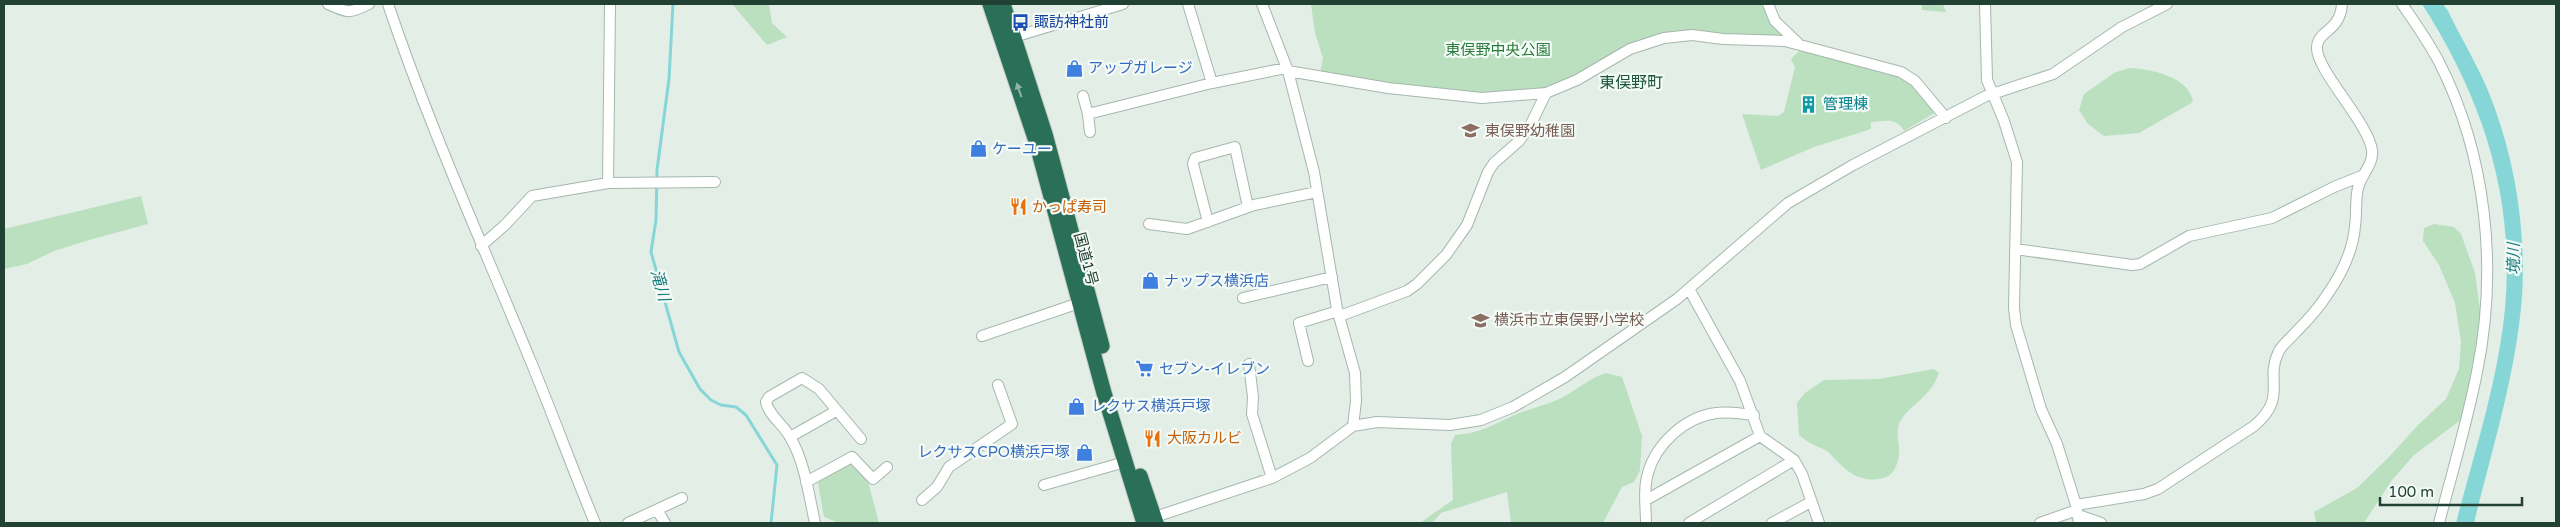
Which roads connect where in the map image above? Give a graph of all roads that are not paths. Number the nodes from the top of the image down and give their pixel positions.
1 (328, 4) edge
2 (369, 4) edge
3 (388, 4) edge
4 (610, 4) edge
5 (990, 4) edge
6 (1003, 4) edge
7 (1123, 4) edge
8 (1188, 4) edge
9 (1262, 4) edge
10 (1768, 4) edge
11 (1985, 4) edge
12 (2167, 4) edge
13 (2342, 4) edge
14 (2402, 4) edge
15 (1014, 37) junction
16 (1798, 44) junction
17 (1287, 70) junction
18 (1212, 83) junction
19 (1546, 94) junction
20 (1992, 94) junction
21 (1083, 96) dead end
22 (1088, 114) junction
23 (1946, 118) junction
24 (1090, 132) dead end
25 (2364, 175) junction
26 (715, 182) dead end
27 (608, 183) junction
28 (1317, 192) junction
29 (1248, 207) junction
30 (1208, 222) junction
31 (1149, 224) dead end
32 (481, 246) junction
33 (2015, 250) junction
34 (1332, 278) junction
35 (1689, 289) junction
36 (1243, 298) dead end
37 (1079, 303) junction
38 (1339, 313) junction
39 (982, 336) dead end
40 (1308, 361) dead end
41 (1249, 364) dead end
42 (998, 385) dead end
43 (836, 410) junction
44 (1754, 415) junction
45 (1353, 426) junction
46 (1760, 436) junction
47 (790, 437) junction
48 (862, 439) dead end
49 (1794, 460) junction
50 (1125, 462) junction
51 (887, 467) dead end
52 (1272, 478) junction
53 (806, 482) junction
54 (1044, 485) dead end
55 (682, 498) dead end
56 (922, 500) dead end
57 (1646, 500) junction
58 (1811, 502) junction
59 (657, 510) junction
60 (2078, 513) edge
61 (1149, 521) edge
62 (595, 523) edge
63 (628, 523) edge
64 (665, 523) edge
65 (815, 523) edge
66 (1646, 523) edge
67 (1689, 523) edge
68 (1772, 523) edge
69 (1820, 523) edge
70 (2040, 523) edge
71 (2101, 523) edge
72 (2439, 523) edge

1 - 2 street
3 - 32 street
4 - 27 street
37 -> 5 highway, 国道1号
6 - 15 highway, 国道1号
7 - 15 street
8 - 18 street
9 - 17 street
10 - 16 street
11 - 20 street
12 - 20 street
13 - 25 street
14 - 72 street
15 - 61 highway, 国道1号
16 - 19 street
16 - 23 street
17 - 18 street
17 - 19 street
17 - 28 street
18 - 22 street
19 - 38 street
20 - 23 street
20 - 33 street
21 - 22 street
22 - 24 street
23 - 35 street
25 - 33 street
25 - 60 street
26 - 27 street
27 - 32 street
28 - 29 street
28 - 34 street
29 - 30 street
29 - 30 street
30 - 31 street
32 - 62 street
33 - 60 street
34 - 36 street
34 - 38 street
35 - 44 street
35 - 45 street
37 - 39 street
37 - 50 highway, 国道1号
38 - 40 street
38 - 45 street
41 - 52 street
42 - 56 street
43 - 47 street
43 - 47 street
43 - 48 street
44 - 46 street
44 - 57 street
45 - 52 street
46 - 49 street
46 - 57 street
47 - 53 street
49 - 58 street
49 - 67 street
50 - 54 street
50 - 61 highway, 国道1号
51 - 53 street
52 - 61 street
53 - 65 street
55 - 59 street
57 - 66 street
58 - 68 street
58 - 69 street
59 - 63 street
59 - 64 street
60 - 70 street
60 - 71 street

